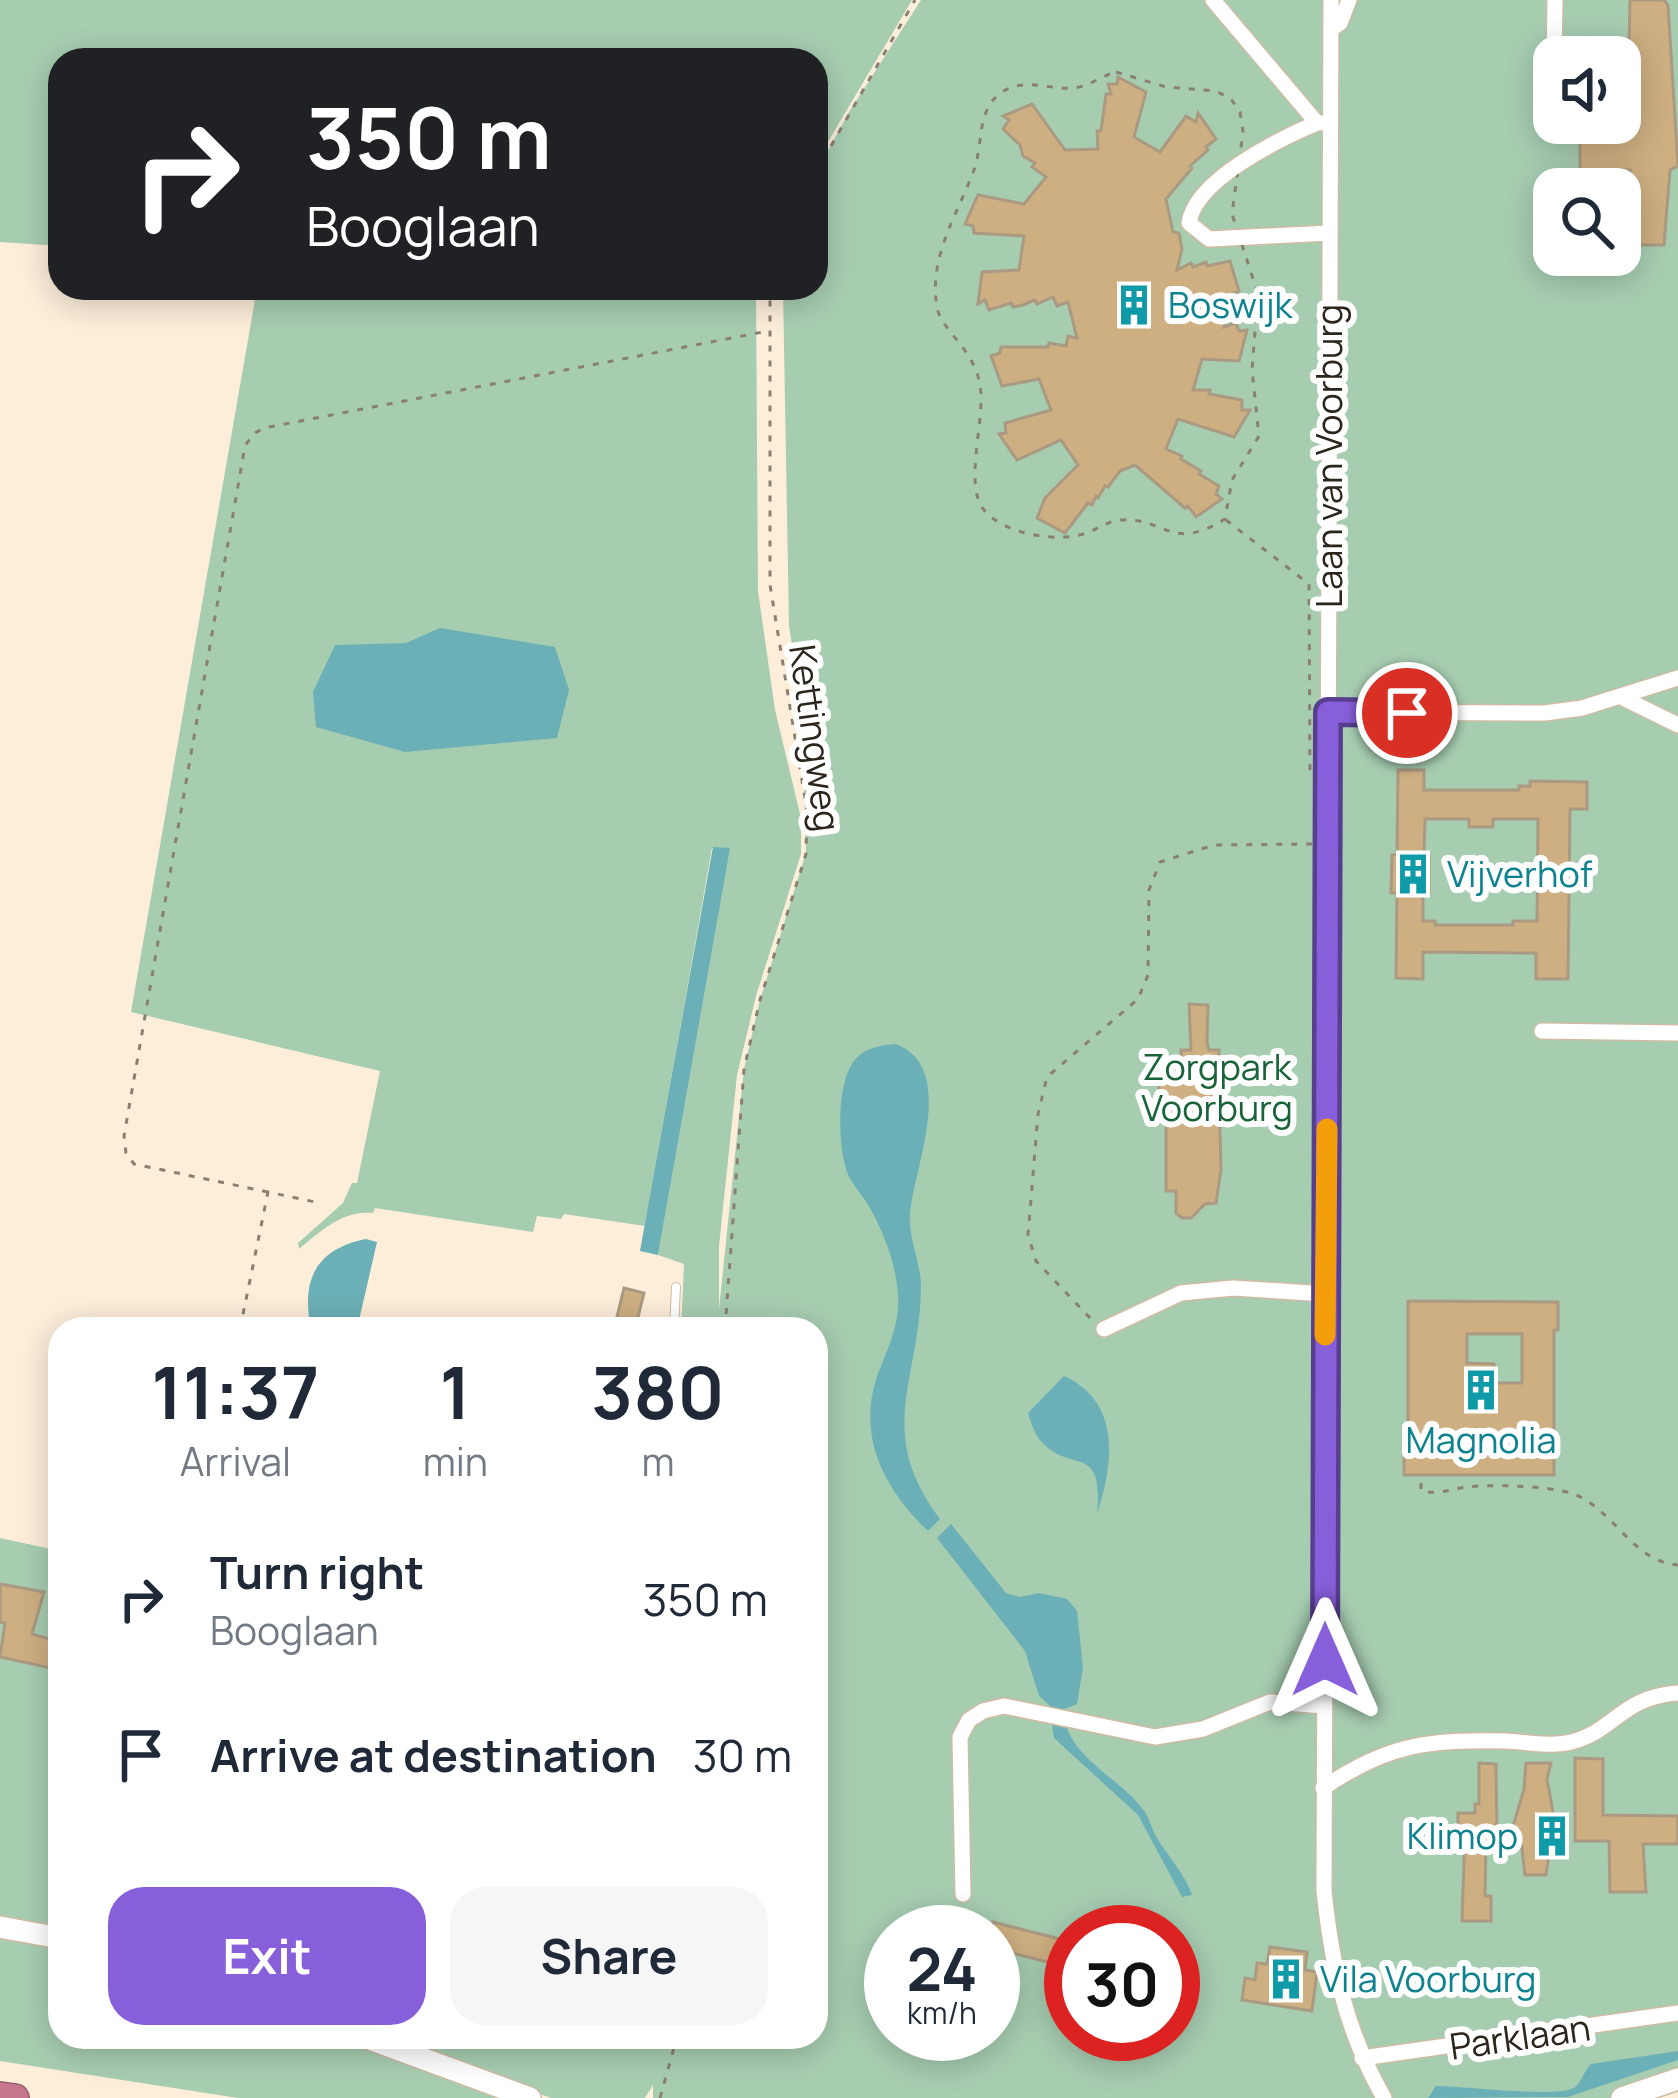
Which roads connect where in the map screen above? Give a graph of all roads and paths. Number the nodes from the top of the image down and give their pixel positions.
1 (915, 0) edge
2 (1213, 0) edge
3 (1331, 0) edge
4 (1349, 0) edge
5 (1555, 0) edge
6 (1331, 28) junction
7 (1554, 36) edge
8 (1324, 123) junction
9 (828, 151) edge
10 (1240, 165) junction
11 (1330, 233) junction
12 (1237, 238) junction
13 (769, 300) edge
14 (768, 331) junction
15 (1225, 519) junction
16 (1678, 678) edge
17 (1619, 696) junction
18 (1328, 712) junction
19 (1678, 725) edge
20 (1310, 773) dead end
21 (1326, 844) junction
22 (1542, 1031) dead end
23 (1678, 1033) edge
24 (268, 1192) junction
25 (315, 1202) dead end
26 (676, 1287) dead end
27 (1326, 1294) junction
28 (242, 1317) edge
29 (675, 1317) edge
30 (726, 1317) edge
31 (1104, 1329) joint
32 (1421, 1483) dead end
33 (1678, 1565) edge
34 (1678, 1694) edge
35 (1324, 1706) junction
36 (1323, 1788) junction
37 (963, 1894) dead end
38 (0, 1927) edge
39 (48, 1936) edge
40 (1678, 2013) edge
41 (397, 2049) edge
42 (673, 2049) edge
43 (1362, 2058) junction
44 (1678, 2079) edge
45 (0, 2096) edge
46 (15, 2098) edge
47 (530, 2098) edge
48 (660, 2098) edge
49 (1384, 2098) edge
50 (1622, 2098) edge

1 - 9 path
2 - 8 street
3 - 6 street, Laan van Voorburg
4 - 6 street
5 - 7 street
6 - 8 street, Laan van Voorburg
8 - 10 street
8 - 11 street, Laan van Voorburg
10 - 12 path
10 - 12 street
10 - 15 path
11 - 12 street
11 - 18 street, Laan van Voorburg
12 - 15 path
13 - 14 path, Kettingweg
14 - 24 path
14 - 30 path, Kettingweg
15 - 20 path
16 - 17 street
17 - 18 street
17 - 19 street
18 - 21 street, Laan van Voorburg
21 - 27 street, Laan van Voorburg
21 - 31 path
22 - 23 street
24 - 25 path
24 - 28 path
26 - 29 lane
27 - 31 street
27 - 35 street, Laan van Voorburg
32 - 33 path
34 - 36 street
35 - 36 street, Laan van Voorburg
35 - 37 street
36 - 43 street, Laan van Voorburg
38 - 39 street
40 - 43 street, Parklaan
41 - 47 street
42 - 48 path
43 - 49 street, Laan van Voorburg
44 - 50 street
45 - 46 highway

